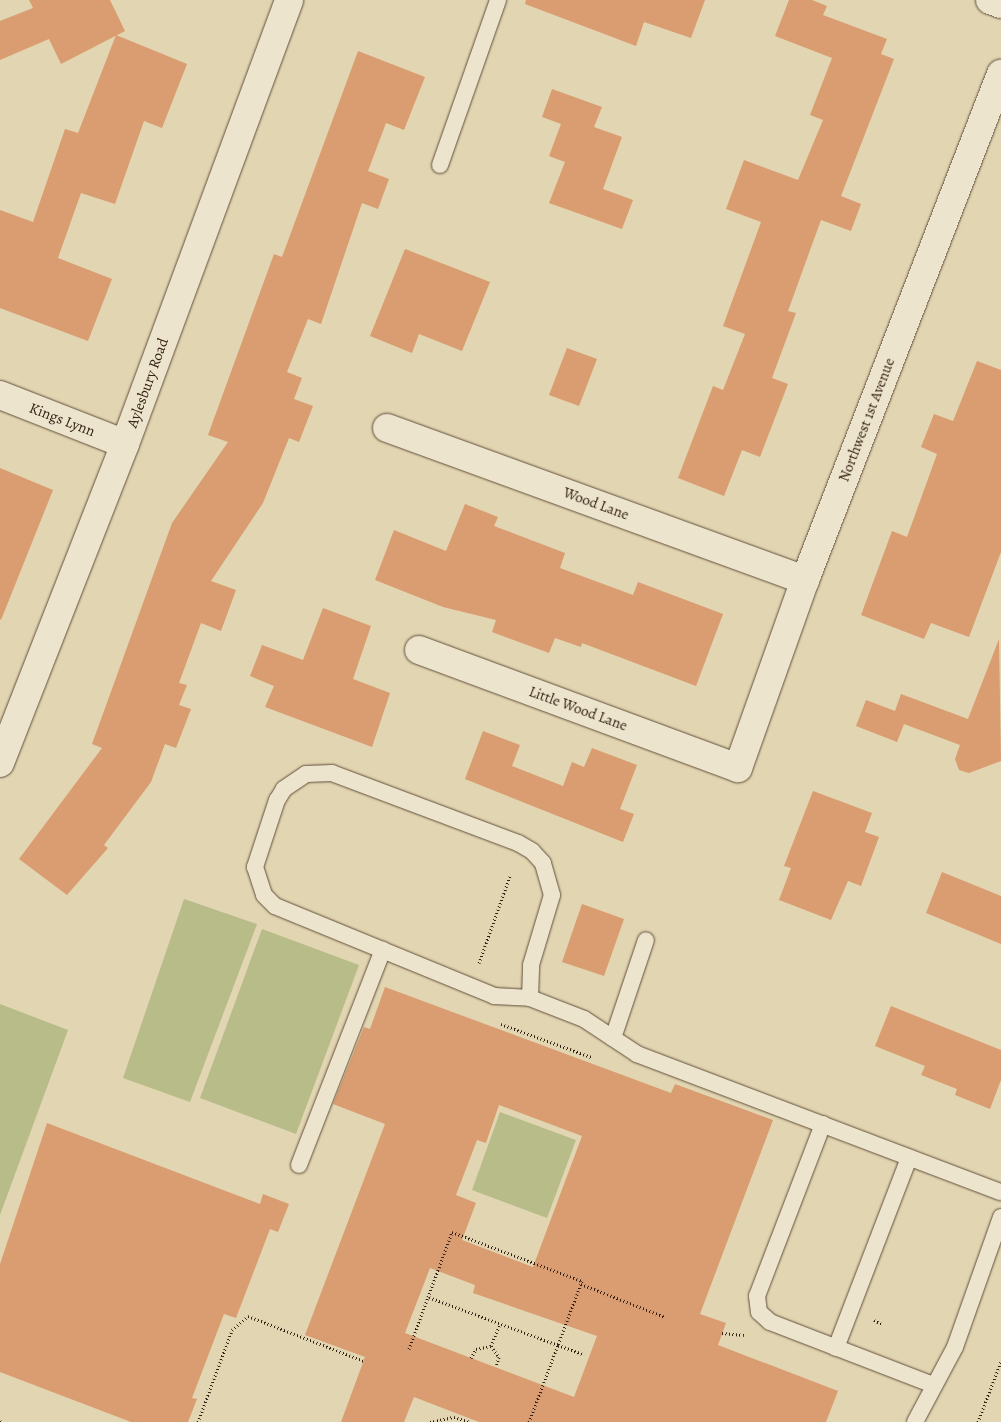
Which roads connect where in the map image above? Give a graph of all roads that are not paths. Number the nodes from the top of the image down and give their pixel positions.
1 (289, 0) edge
2 (498, 0) edge
3 (990, 0) edge
4 (1001, 4) edge
5 (1001, 74) edge
6 (440, 165) dead end
7 (0, 395) edge
8 (387, 428) dead end
9 (125, 444) junction
10 (806, 580) junction
11 (419, 650) dead end
12 (0, 763) edge
13 (738, 768) joint
14 (646, 940) dead end
15 (383, 950) junction
16 (530, 998) junction
17 (613, 1038) junction
18 (823, 1124) junction
19 (909, 1158) junction
20 (299, 1165) dead end
21 (1001, 1192) edge
22 (1001, 1217) edge
23 (836, 1348) junction
24 (933, 1385) junction
25 (915, 1422) edge

1 - 9 street, Aylesbury Road
2 - 6 lane
3 - 4 street
5 - 10 street, Northwest 1st Avenue
7 - 9 street, Kings Lynn
8 - 10 street, Wood Lane
9 - 12 street, Aylesbury Road
10 - 13 street, Northwest 1st Avenue
11 - 13 street, Little Wood Lane
14 - 17 lane
15 - 16 lane
15 - 16 lane
15 - 20 lane
16 - 17 lane
17 - 18 lane
18 - 19 lane
18 - 23 lane
19 - 21 lane
19 - 23 lane
22 - 24 lane
23 - 24 lane
24 - 25 lane

